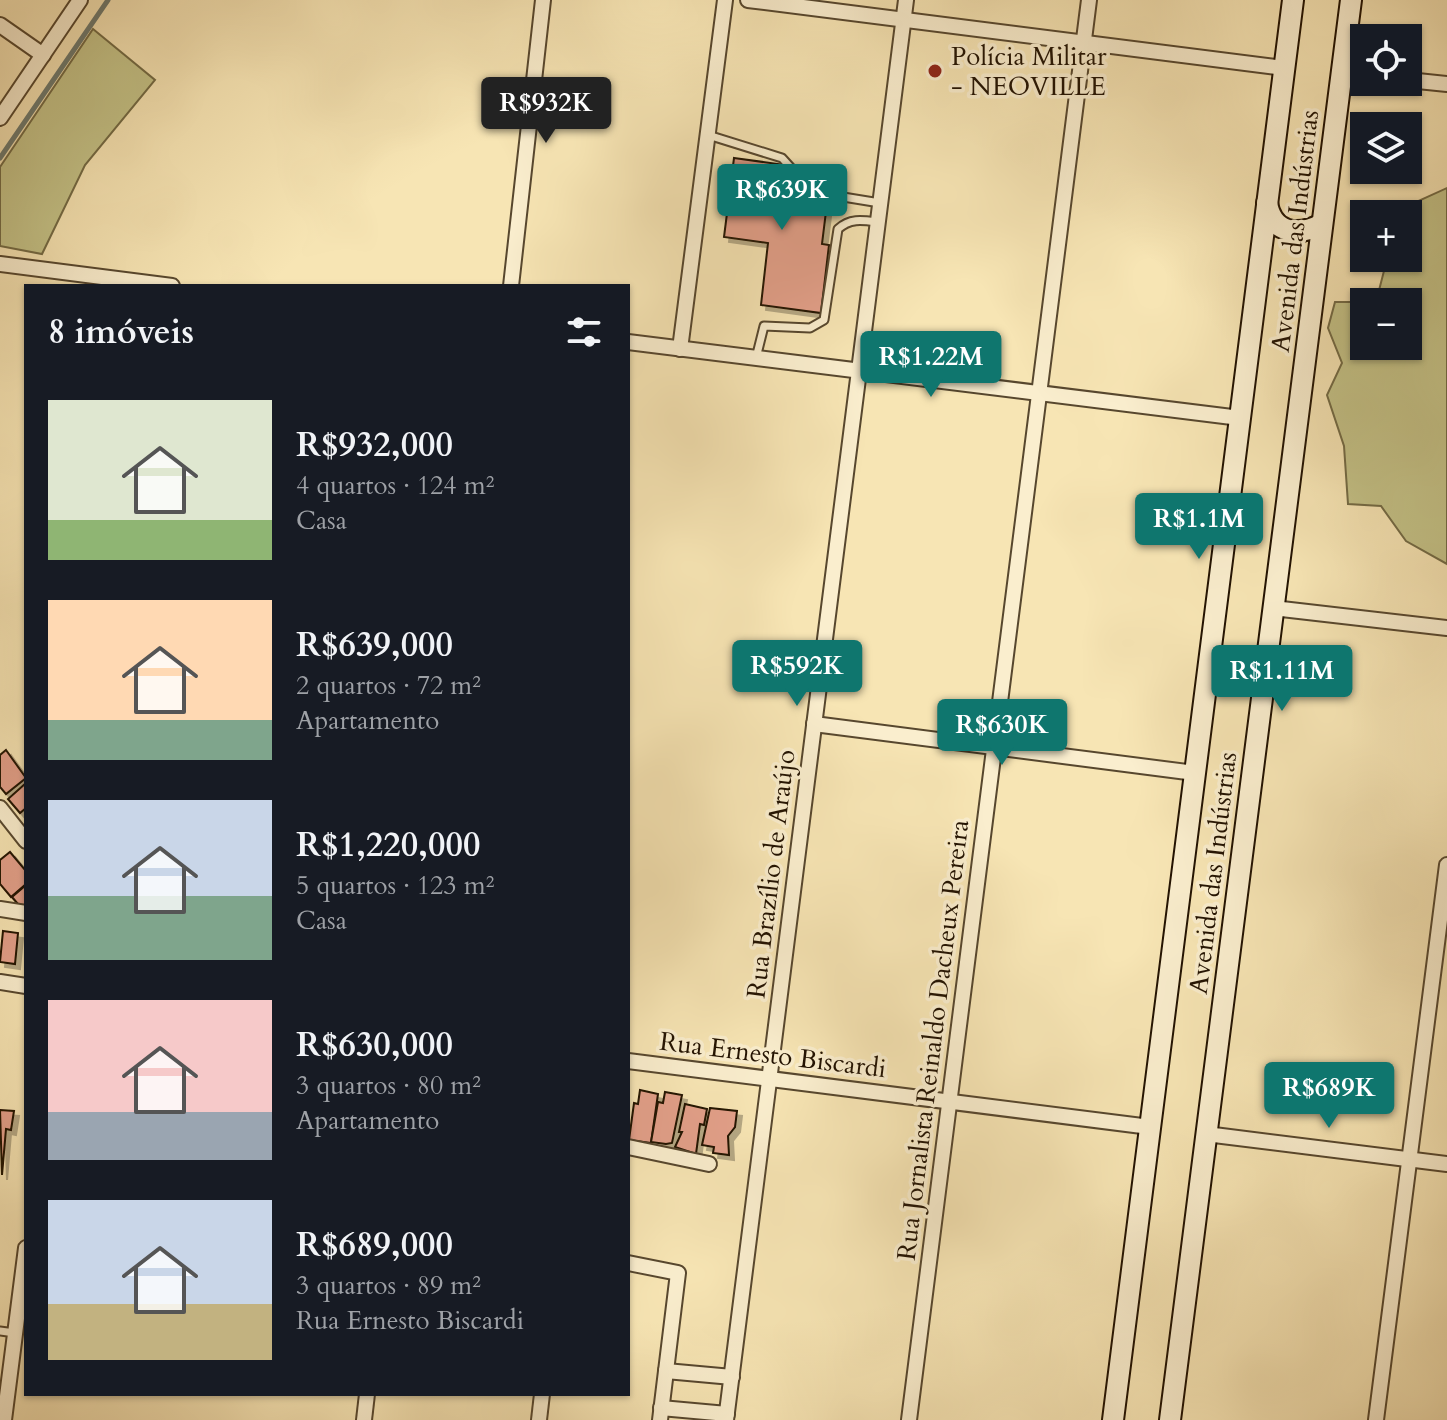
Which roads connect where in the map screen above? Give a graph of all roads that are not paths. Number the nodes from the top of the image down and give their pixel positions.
1 (80, 0) edge
2 (543, 0) edge
3 (725, 0) edge
4 (748, 0) edge
5 (906, 0) edge
6 (1089, 0) edge
7 (1293, 0) edge
8 (1351, 0) edge
9 (903, 20) junction
10 (0, 25) edge
11 (1084, 43) junction
12 (43, 55) junction
13 (1284, 68) junction
14 (1342, 72) junction
15 (1350, 73) edge
16 (1422, 81) edge
17 (1447, 84) edge
18 (0, 118) edge
19 (708, 135) junction
20 (880, 203) junction
21 (1267, 203) junction
22 (878, 223) junction
23 (1322, 224) junction
24 (0, 264) edge
25 (156, 284) edge
26 (511, 284) edge
27 (630, 342) edge
28 (680, 349) junction
29 (756, 358) junction
30 (859, 371) junction
31 (1039, 393) junction
32 (1240, 418) junction
33 (1273, 608) junction
34 (1447, 628) edge
35 (814, 724) junction
36 (994, 747) junction
37 (1195, 773) junction
38 (0, 808) edge
39 (24, 838) edge
40 (1447, 865) edge
41 (0, 909) edge
42 (24, 913) edge
43 (0, 982) edge
44 (24, 986) edge
45 (630, 1061) edge
46 (770, 1079) junction
47 (949, 1102) junction
48 (1150, 1127) junction
49 (1206, 1134) junction
50 (630, 1147) edge
51 (1409, 1159) junction
52 (709, 1164) dead end
53 (1447, 1164) edge
54 (24, 1257) edge
55 (630, 1263) edge
56 (8, 1332) edge
57 (6, 1353) edge
58 (666, 1371) junction
59 (732, 1377) junction
60 (367, 1396) edge
61 (542, 1396) edge
62 (660, 1414) edge
63 (727, 1417) edge
64 (4, 1420) edge
65 (364, 1420) edge
66 (539, 1420) edge
67 (909, 1420) edge
68 (1113, 1420) edge
69 (1170, 1420) edge
70 (1376, 1420) edge

1 - 12 street
2 - 26 street
3 - 19 street
4 - 9 street
5 - 9 street, Rua Brazílio de Araújo
6 - 11 street, Rua Jornalista Reinaldo Dacheux Pereira
7 - 13 main road, Avenida das Indústrias
8 - 14 main road, Avenida das Indústrias
9 - 11 street
9 - 20 street, Rua Brazílio de Araújo
10 - 12 street
11 - 13 street
11 - 31 street, Rua Jornalista Reinaldo Dacheux Pereira
12 - 18 street
13 - 21 main road, Avenida das Indústrias
14 - 15 street
14 - 23 main road, Avenida das Indústrias
16 - 17 street
19 - 20 lane
19 - 28 street
20 - 22 street, Rua Brazílio de Araújo
21 - 23 main road
21 - 32 main road, Avenida das Indústrias
22 - 29 lane
22 - 30 street, Rua Brazílio de Araújo
23 - 33 main road, Avenida das Indústrias
24 - 25 street
27 - 28 street
28 - 29 street
29 - 30 street
30 - 31 street
30 - 35 street, Rua Brazílio de Araújo
31 - 32 street
31 - 36 street, Rua Jornalista Reinaldo Dacheux Pereira
32 - 37 main road, Avenida das Indústrias
33 - 34 street
33 - 49 main road, Avenida das Indústrias
35 - 36 street
35 - 46 street, Rua Brazílio de Araújo
36 - 37 street
36 - 47 street, Rua Jornalista Reinaldo Dacheux Pereira
37 - 48 main road, Avenida das Indústrias
38 - 39 street
40 - 51 street
41 - 42 street
43 - 44 street
45 - 46 street, Rua Ernesto Biscardi
46 - 47 street, Rua Ernesto Biscardi
46 - 59 street, Rua Brazílio de Araújo
47 - 48 street, Rua Ernesto Biscardi
47 - 67 street, Rua Jornalista Reinaldo Dacheux Pereira
48 - 68 main road, Avenida das Indústrias
49 - 51 street
49 - 69 main road, Avenida das Indústrias
50 - 52 street
51 - 53 street
51 - 70 street
54 - 56 street
55 - 58 street
56 - 57 street
57 - 64 street
58 - 59 street
58 - 62 street
59 - 63 street, Rua Brazílio de Araújo
60 - 65 street
61 - 66 street
62 - 63 street

